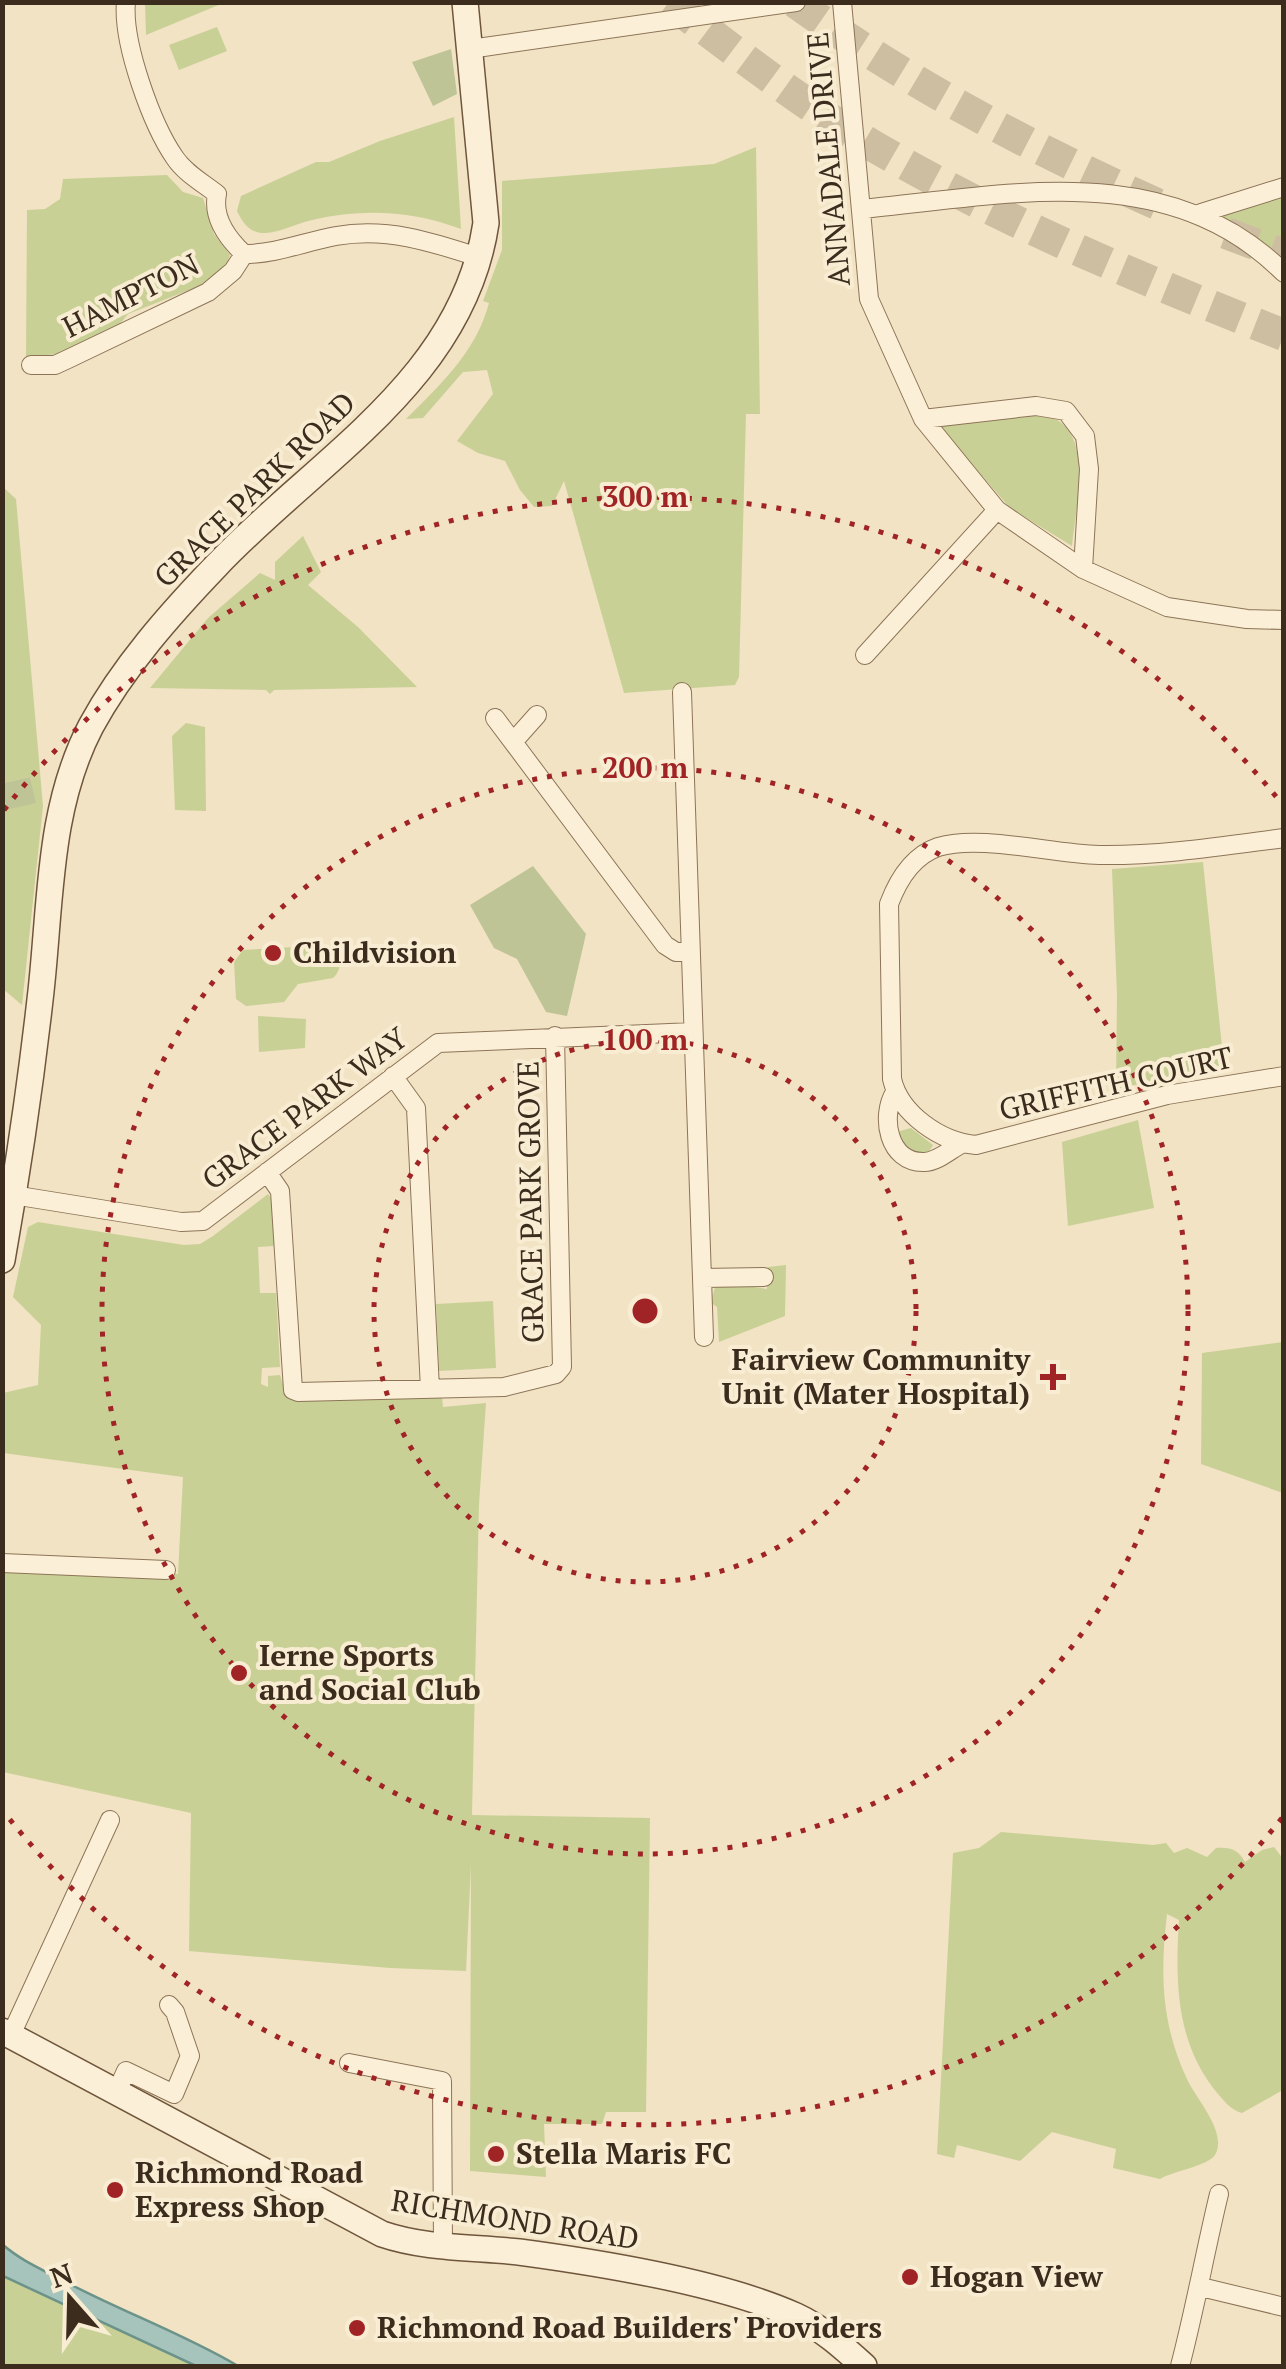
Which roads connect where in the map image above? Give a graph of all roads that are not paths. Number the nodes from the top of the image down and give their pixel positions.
1 (126, 2) edge
2 (465, 2) edge
3 (796, 2) edge
4 (842, 2) edge
5 (470, 49) junction
6 (1284, 187) edge
7 (861, 209) junction
8 (1200, 214) junction
9 (244, 254) junction
10 (481, 258) junction
11 (1284, 273) edge
12 (31, 365) dead end
13 (923, 419) junction
14 (997, 510) junction
15 (1082, 568) junction
16 (1284, 620) edge
17 (865, 655) dead end
18 (682, 692) dead end
19 (537, 716) dead end
20 (494, 718) dead end
21 (513, 742) junction
22 (1284, 838) edge
23 (689, 952) junction
24 (693, 1032) junction
25 (556, 1036) junction
26 (393, 1076) junction
27 (1284, 1076) edge
28 (895, 1092) junction
29 (961, 1144) junction
30 (267, 1172) junction
31 (14, 1195) junction
32 (2, 1260) edge
33 (764, 1277) dead end
34 (702, 1278) junction
35 (704, 1336) dead end
36 (430, 1389) junction
37 (2, 1563) edge
38 (166, 1570) dead end
39 (110, 1820) dead end
40 (169, 2004) dead end
41 (7, 2033) edge
42 (349, 2062) dead end
43 (117, 2092) junction
44 (1219, 2194) dead end
45 (442, 2248) junction
46 (1200, 2286) junction
47 (1284, 2307) edge
48 (864, 2366) edge
49 (1180, 2366) edge

1 - 9 street, HAMPTON
2 - 5 street, GRACE PARK ROAD
3 - 5 street
4 - 7 street, ANNADALE DRIVE
5 - 10 street, GRACE PARK ROAD
6 - 8 street
7 - 8 street
7 - 13 street, ANNADALE DRIVE
8 - 11 street
9 - 10 street
9 - 12 street, HAMPTON
10 - 31 street, GRACE PARK ROAD
13 - 14 street, ANNADALE DRIVE
13 - 15 street
14 - 15 street, ANNADALE DRIVE
14 - 17 street
15 - 16 street, ANNADALE DRIVE
18 - 23 street
19 - 21 street
20 - 21 street
21 - 23 street
22 - 28 street, GRIFFITH COURT
23 - 24 street
24 - 25 street, GRACE PARK WAY
24 - 34 street
25 - 26 street, GRACE PARK WAY
25 - 36 street, GRACE PARK GROVE
26 - 30 street, GRACE PARK WAY
26 - 36 street
27 - 29 street, GRIFFITH COURT
28 - 29 street
28 - 29 street, GRIFFITH COURT
30 - 31 street, GRACE PARK WAY
30 - 36 street
31 - 32 street, GRACE PARK ROAD
33 - 34 street
34 - 35 street
37 - 38 street
39 - 41 street
40 - 43 street
41 - 43 street, RICHMOND ROAD
42 - 45 street
43 - 45 street, RICHMOND ROAD
44 - 46 street
45 - 48 street, RICHMOND ROAD
46 - 47 street
46 - 49 street

